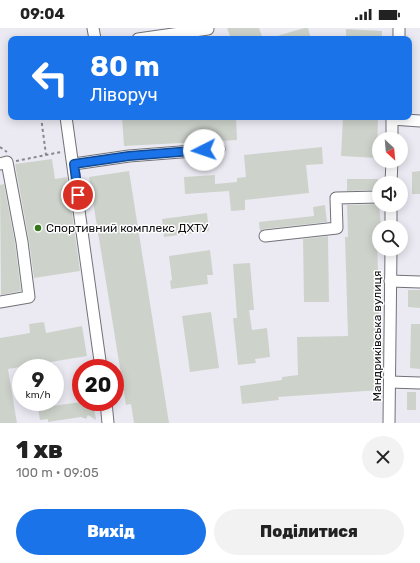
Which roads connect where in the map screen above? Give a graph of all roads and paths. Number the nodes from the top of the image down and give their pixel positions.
1 (209, 32) edge
2 (168, 36) edge
3 (41, 120) edge
4 (67, 120) edge
5 (392, 120) edge
6 (392, 132) edge
7 (219, 149) dead end
8 (72, 150) junction
9 (46, 155) junction
10 (4, 163) edge
11 (74, 164) junction
12 (372, 198) edge
13 (264, 236) dead end
14 (391, 256) edge
15 (390, 282) junction
16 (420, 282) edge
17 (0, 302) edge
18 (100, 359) edge
19 (390, 382) junction
20 (420, 383) edge
21 (107, 411) edge
22 (108, 423) edge
23 (390, 423) edge

1 - 2 street
3 - 9 path
4 - 8 street
5 - 6 street
7 - 11 street
8 - 9 path
8 - 11 street
9 - 10 path
10 - 17 street
11 - 18 street
12 - 13 street
14 - 15 street, Мандриківська вулиця
15 - 16 street
15 - 19 street, Мандриківська вулиця
19 - 20 street
19 - 23 street, Мандриківська вулиця
21 - 22 street

